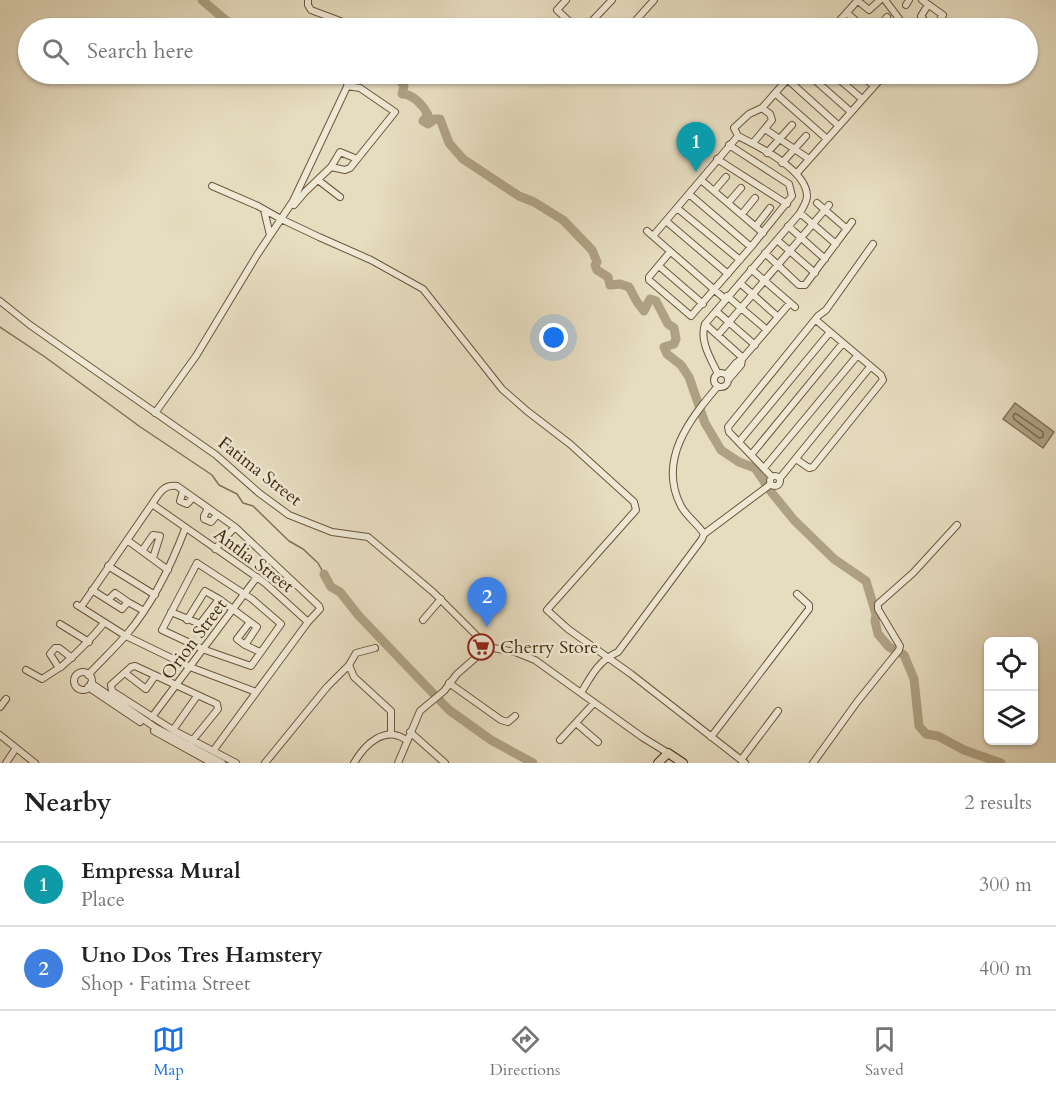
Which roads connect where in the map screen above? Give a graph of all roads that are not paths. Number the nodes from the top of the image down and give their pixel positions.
1 (308, 0) edge
2 (566, 0) edge
3 (612, 0) edge
4 (858, 0) edge
5 (880, 0) edge
6 (885, 0) edge
7 (922, 0) edge
8 (651, 1) edge
9 (928, 5) junction
10 (847, 13) junction
11 (332, 18) edge
12 (566, 18) edge
13 (595, 18) edge
14 (637, 18) edge
15 (843, 18) edge
16 (853, 18) edge
17 (898, 18) edge
18 (923, 18) edge
19 (940, 18) edge
20 (782, 84) edge
21 (797, 84) edge
22 (819, 84) edge
23 (845, 84) edge
24 (872, 84) edge
25 (347, 86) joint
26 (874, 86) joint
27 (775, 93) junction
28 (862, 99) junction
29 (762, 108) junction
30 (851, 112) junction
31 (792, 125) dead end
32 (838, 126) junction
33 (765, 129) junction
34 (738, 136) junction
35 (806, 136) dead end
36 (779, 139) junction
37 (827, 139) junction
38 (753, 143) junction
39 (729, 145) junction
40 (794, 149) junction
41 (767, 153) junction
42 (357, 159) junction
43 (717, 159) junction
44 (809, 159) junction
45 (782, 163) junction
46 (331, 167) junction
47 (797, 173) junction
48 (726, 177) dead end
49 (318, 180) junction
50 (701, 180) junction
51 (212, 186) dead end
52 (741, 188) dead end
53 (714, 191) junction
54 (689, 194) junction
55 (340, 197) dead end
56 (755, 198) dead end
57 (728, 203) junction
58 (817, 203) dead end
59 (787, 204) junction
60 (677, 208) junction
61 (770, 208) dead end
62 (827, 208) junction
63 (264, 209) junction
64 (288, 210) junction
65 (800, 213) junction
66 (742, 214) junction
67 (281, 219) junction
68 (666, 221) junction
69 (852, 222) dead end
70 (813, 224) junction
71 (756, 226) junction
72 (788, 226) junction
73 (847, 230) junction
74 (763, 233) junction
75 (270, 234) junction
76 (801, 237) junction
77 (777, 240) junction
78 (836, 244) junction
79 (873, 244) dead end
80 (751, 247) junction
81 (670, 252) junction
82 (790, 252) junction
83 (765, 253) junction
84 (825, 259) junction
85 (740, 261) junction
86 (778, 265) junction
87 (658, 266) junction
88 (751, 269) junction
89 (814, 273) junction
90 (728, 274) junction
91 (764, 280) junction
92 (740, 283) junction
93 (714, 290) junction
94 (753, 294) junction
95 (726, 297) junction
96 (0, 301) edge
97 (703, 304) junction
98 (741, 308) junction
99 (716, 311) junction
100 (778, 317) junction
101 (816, 320) junction
102 (729, 322) junction
103 (705, 324) junction
104 (767, 330) junction
105 (830, 332) junction
106 (718, 335) junction
107 (843, 344) junction
108 (755, 345) junction
109 (857, 356) junction
110 (743, 359) junction
111 (870, 367) junction
112 (718, 374) junction
113 (727, 377) junction
114 (718, 386) junction
115 (155, 413) junction
116 (739, 442) junction
117 (751, 455) junction
118 (796, 459) junction
119 (764, 468) junction
120 (771, 482) junction
121 (183, 491) junction
122 (193, 498) junction
123 (152, 504) junction
124 (208, 508) junction
125 (217, 515) junction
126 (957, 525) dead end
127 (235, 527) junction
128 (185, 529) junction
129 (704, 534) junction
130 (127, 540) junction
131 (215, 549) junction
132 (142, 551) junction
133 (153, 558) junction
134 (108, 566) junction
135 (168, 570) junction
136 (257, 577) junction
137 (92, 590) junction
138 (797, 594) dead end
139 (155, 595) junction
140 (246, 595) junction
141 (219, 599) junction
142 (441, 599) junction
143 (234, 609) junction
144 (144, 611) junction
145 (171, 612) junction
146 (187, 620) junction
147 (423, 620) dead end
148 (308, 622) junction
149 (104, 623) junction
150 (60, 624) dead end
151 (126, 636) junction
152 (89, 642) junction
153 (489, 647) junction
154 (375, 648) dead end
155 (205, 650) junction
156 (260, 652) junction
157 (606, 657) junction
158 (72, 658) junction
159 (349, 665) junction
160 (190, 667) junction
161 (59, 668) junction
162 (26, 670) dead end
163 (125, 673) junction
164 (88, 675) junction
165 (155, 676) junction
166 (449, 683) junction
167 (90, 685) junction
168 (177, 686) junction
169 (256, 692) junction
170 (581, 693) junction
171 (197, 696) junction
172 (6, 699) dead end
173 (594, 703) junction
174 (0, 707) edge
175 (778, 711) dead end
176 (514, 716) dead end
177 (152, 717) junction
178 (142, 722) junction
179 (576, 723) junction
180 (173, 730) junction
181 (410, 732) junction
182 (391, 734) junction
183 (0, 735) edge
184 (711, 737) junction
185 (406, 740) junction
186 (560, 740) dead end
187 (192, 741) junction
188 (598, 742) dead end
189 (16, 748) junction
190 (213, 751) junction
191 (666, 754) junction
192 (3, 762) edge
193 (32, 762) edge
194 (743, 762) edge
195 (212, 763) edge
196 (222, 763) edge
197 (236, 763) edge
198 (265, 763) edge
199 (354, 763) edge
200 (398, 763) edge
201 (445, 763) edge
202 (658, 763) edge
203 (674, 763) edge
204 (683, 763) edge
205 (813, 763) edge

1 - 11 street
2 - 12 street
3 - 13 street
4 - 5 street
4 - 10 street
6 - 17 street
7 - 9 street
8 - 14 street
9 - 18 street
9 - 19 street
10 - 15 street
10 - 16 street
20 - 27 street
21 - 32 street
22 - 30 street
23 - 28 street
24 - 26 street
25 - 42 street
25 - 64 street
26 - 28 street
27 - 29 street
27 - 37 street
28 - 30 street
29 - 33 street
29 - 34 street
30 - 32 street
31 - 36 street
32 - 37 street
33 - 36 street
33 - 38 street
34 - 38 street
34 - 39 street
35 - 40 street
36 - 40 street
36 - 41 street
37 - 44 street
38 - 41 street
39 - 43 street
39 - 59 street
40 - 44 street
40 - 45 street
41 - 45 street
42 - 46 street
42 - 46 street
43 - 50 street
43 - 59 street
44 - 47 street
45 - 47 street
46 - 49 street
47 - 65 street
48 - 53 street
49 - 55 street
49 - 64 street
50 - 53 street
50 - 54 street
51 - 63 street
52 - 57 street
53 - 57 street
54 - 60 street
54 - 80 street
56 - 66 street
57 - 66 street
58 - 62 street
59 - 74 street
60 - 68 street
60 - 85 street
61 - 71 street
62 - 70 street
62 - 73 street
63 - 67 street
63 - 75 street
64 - 67 street
65 - 70 street
65 - 72 street
66 - 71 street
67 - 75 street
67 - 157 street
68 - 81 street
68 - 90 street
69 - 73 street
70 - 76 street
70 - 78 street
71 - 74 street
72 - 76 street
72 - 77 street
73 - 78 street
74 - 80 street
75 - 115 street
76 - 82 street
76 - 84 street
77 - 82 street
77 - 83 street
78 - 84 street
79 - 101 street
80 - 85 street
81 - 87 street
81 - 93 street
82 - 86 street
82 - 89 street
83 - 86 street
83 - 88 street
84 - 89 street
85 - 90 street
86 - 89 street
86 - 91 street
87 - 97 street
87 - 97 street
88 - 91 street
88 - 92 street
90 - 93 street
91 - 94 street
91 - 100 street
92 - 94 street
92 - 95 street
93 - 95 street
93 - 97 street
94 - 98 street
94 - 100 street
95 - 98 street
95 - 99 street
96 - 115 street, Fatima Street
98 - 102 street
98 - 104 street
99 - 102 street
99 - 103 street
100 - 104 street
101 - 105 street
101 - 116 street
102 - 106 street
102 - 108 street
103 - 106 street
103 - 112 street
104 - 108 street
105 - 107 street
105 - 116 street
106 - 110 street
107 - 109 street
107 - 117 street
108 - 110 street
109 - 111 street
109 - 119 street
110 - 113 street
111 - 118 street
111 - 118 street
112 - 113 street
112 - 114 street
113 - 114 street
114 - 129 street
115 - 142 street, Fatima Street
116 - 117 street
117 - 119 street
118 - 120 street
119 - 120 street
120 - 129 street
121 - 122 street
121 - 122 street
121 - 123 street
122 - 124 street
123 - 128 street, Antlia Street
123 - 130 street
124 - 125 street
124 - 125 street
125 - 127 street
126 - 205 street
127 - 131 street
127 - 148 street
128 - 131 street, Antlia Street
128 - 135 street
129 - 157 street
130 - 132 street
130 - 134 street
131 - 136 street, Antlia Street
132 - 133 street
132 - 133 street
133 - 135 street
134 - 137 street
134 - 139 street
135 - 139 street
136 - 140 street, Orion Street
136 - 148 street, Antlia Street
137 - 144 street
137 - 149 street
138 - 184 street
139 - 144 street
140 - 143 street, Orion Street
140 - 145 street
140 - 156 street
141 - 143 street
141 - 146 street
141 - 146 street
142 - 147 street
142 - 153 street, Fatima Street
143 - 155 street, Orion Street
143 - 156 street
144 - 151 street
145 - 146 street
145 - 155 street
148 - 169 street
149 - 151 street
149 - 152 street
150 - 152 street
151 - 160 street
151 - 164 street
152 - 158 street
153 - 166 street
153 - 170 street
154 - 159 street
155 - 156 street
155 - 160 street, Orion Street
157 - 170 street
157 - 184 street
158 - 161 street
158 - 161 street
159 - 182 street
159 - 198 street
160 - 168 street, Orion Street
160 - 169 street
161 - 162 street
163 - 165 street
163 - 165 street
163 - 177 street
164 - 167 street
164 - 167 street
165 - 168 street
166 - 176 street
166 - 181 street
167 - 178 street
168 - 171 street
168 - 177 street, Orion Street
169 - 190 street
170 - 173 street
171 - 180 street
171 - 187 street
172 - 174 street
173 - 179 street
173 - 191 street
175 - 194 street
177 - 180 street
178 - 195 street
178 - 196 street
179 - 186 street
179 - 188 street
180 - 187 street
181 - 185 street
181 - 201 street
182 - 185 street
182 - 199 street
183 - 189 street
184 - 194 street
185 - 200 street
187 - 190 street
189 - 192 street
189 - 193 street
190 - 197 street
191 - 202 main road
191 - 203 main road
191 - 204 main road

